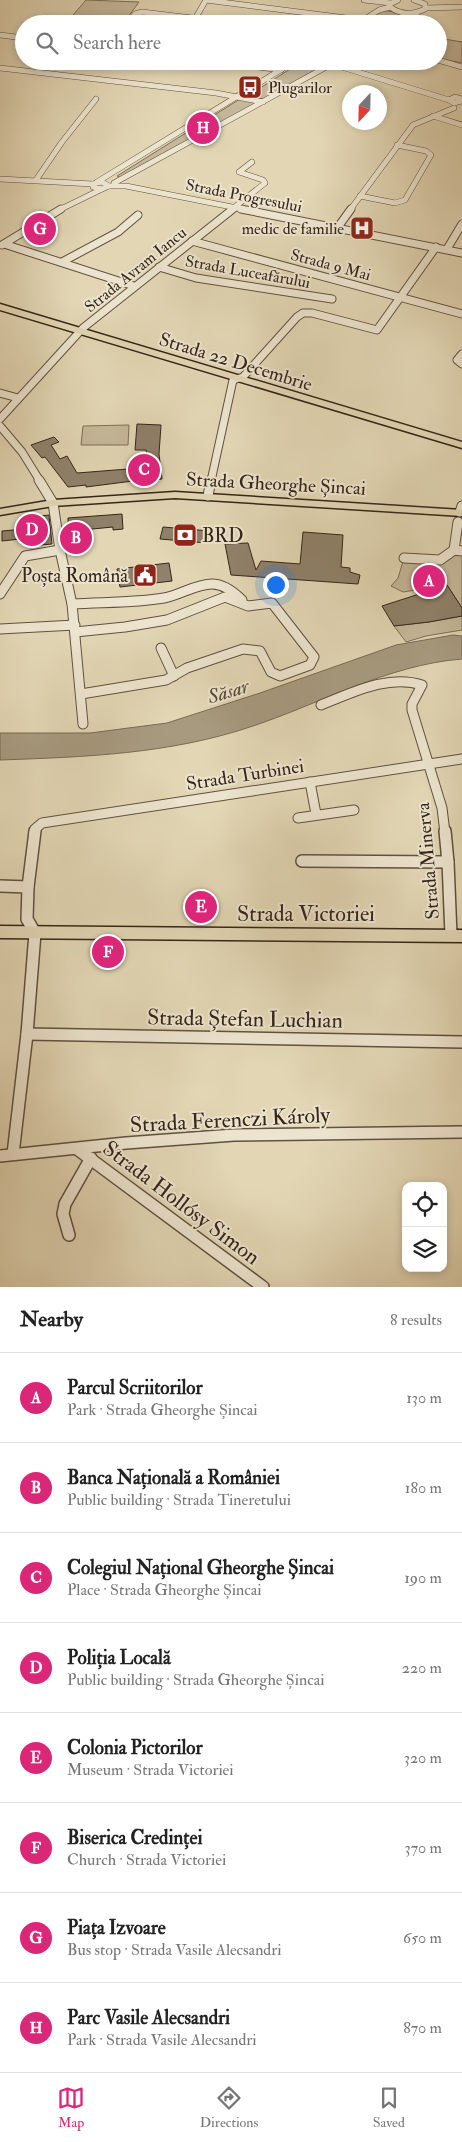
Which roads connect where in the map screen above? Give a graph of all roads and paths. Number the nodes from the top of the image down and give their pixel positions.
1 (206, 0) edge
2 (364, 0) edge
3 (398, 0) edge
4 (414, 0) edge
5 (425, 4) edge
6 (390, 5) junction
7 (462, 7) edge
8 (420, 12) junction
9 (134, 15) edge
10 (168, 15) edge
11 (197, 15) edge
12 (323, 15) edge
13 (371, 15) edge
14 (415, 15) edge
15 (0, 35) edge
16 (15, 37) edge
17 (447, 63) edge
18 (462, 67) edge
19 (0, 68) edge
20 (15, 70) edge
21 (17, 70) edge
22 (281, 70) edge
23 (321, 70) edge
24 (356, 70) edge
25 (418, 90) junction
26 (431, 94) joint
27 (238, 96) junction
28 (96, 99) dead end
29 (460, 101) edge
30 (263, 102) junction
31 (462, 113) edge
32 (433, 116) junction
33 (462, 125) edge
34 (397, 145) junction
35 (252, 162) dead end
36 (0, 179) edge
37 (36, 180) junction
38 (94, 184) junction
39 (109, 185) junction
40 (102, 189) junction
41 (360, 196) junction
42 (71, 203) junction
43 (235, 207) junction
44 (138, 215) dead end
45 (462, 224) edge
46 (338, 227) junction
47 (192, 241) junction
48 (4, 242) edge
49 (436, 247) junction
50 (447, 250) junction
51 (462, 253) edge
52 (62, 262) junction
53 (159, 267) junction
54 (134, 286) junction
55 (401, 297) junction
56 (332, 299) dead end
57 (0, 306) edge
58 (462, 314) edge
59 (80, 331) junction
60 (462, 354) edge
61 (462, 364) edge
62 (239, 379) junction
63 (0, 394) edge
64 (18, 398) junction
65 (0, 419) edge
66 (0, 426) edge
67 (462, 445) edge
68 (208, 496) junction
69 (53, 503) junction
70 (0, 512) edge
71 (461, 513) edge
72 (60, 550) junction
73 (458, 550) edge
74 (404, 558) dead end
75 (0, 594) edge
76 (72, 604) junction
77 (248, 606) junction
78 (0, 629) edge
79 (75, 629) junction
80 (161, 648) dead end
81 (174, 676) junction
82 (81, 694) junction
83 (322, 705) dead end
84 (83, 724) dead end
85 (462, 759) edge
86 (428, 763) junction
87 (310, 782) junction
88 (354, 810) dead end
89 (316, 814) junction
90 (298, 818) dead end
91 (302, 861) dead end
92 (448, 862) junction
93 (0, 886) edge
94 (28, 887) junction
95 (0, 932) edge
96 (35, 933) junction
97 (456, 936) edge
98 (27, 1034) junction
99 (462, 1042) edge
100 (462, 1132) edge
101 (77, 1148) junction
102 (13, 1154) junction
103 (0, 1156) edge
104 (91, 1158) junction
105 (69, 1235) dead end
106 (263, 1287) edge

1 - 11 street
1 - 12 street
2 - 6 street
3 - 6 street
4 - 5 street
5 - 7 street
5 - 8 street
6 - 8 street
6 - 13 street
8 - 14 street
9 - 10 street
15 - 16 street
17 - 18 street
19 - 20 street
21 - 27 street
22 - 27 street
23 - 30 street
24 - 25 street
25 - 26 street
25 - 29 street
26 - 29 street
27 - 30 street
27 - 38 street
28 - 37 street
29 - 31 street
29 - 32 street
30 - 39 street
32 - 33 street
32 - 34 street
34 - 41 street
34 - 41 street
35 - 43 street, Strada Avram Iancu
36 - 37 street
37 - 38 street
38 - 39 street
38 - 40 street
38 - 42 street
39 - 40 street
39 - 43 street, Strada Progresului
40 - 42 street
41 - 46 street
42 - 48 street
43 - 46 street, Strada Progresului
43 - 47 street, Strada Avram Iancu
44 - 52 street
45 - 50 street
46 - 49 street, Strada Progresului
47 - 53 street, Strada Avram Iancu
47 - 55 street, Strada 9 Mai
48 - 52 street
49 - 50 street, Strada Progresului
49 - 55 street
50 - 51 street, Strada Progresului
52 - 54 street
53 - 54 street, Strada Avram Iancu
53 - 56 street, Strada Luceafărului
54 - 59 street, Strada Avram Iancu
55 - 58 street, Strada 9 Mai
55 - 62 street
57 - 59 main road, Strada 22 Decembrie
59 - 62 main road, Strada 22 Decembrie
59 - 64 street, Strada Avram Iancu
60 - 61 street
62 - 67 main road, Strada 22 Decembrie
62 - 68 street
63 - 64 street
64 - 65 street, Strada Avram Iancu
66 - 69 street
68 - 69 main road, Strada Gheorghe Șincai
68 - 71 main road, Strada Gheorghe Șincai
69 - 70 main road, Strada Gheorghe Șincai
69 - 72 street
71 - 73 street
72 - 75 street
72 - 76 street
73 - 74 street
76 - 77 street
76 - 79 street
77 - 79 street
77 - 81 street
78 - 79 street
79 - 82 street
80 - 81 street
81 - 82 street
82 - 84 street
83 - 86 street, Strada Minerva
85 - 86 street, Strada Turbinei
86 - 87 street, Strada Turbinei
86 - 92 street, Strada Minerva
87 - 89 street
87 - 94 street, Strada Turbinei
88 - 89 street
89 - 90 street
91 - 92 street
92 - 97 street, Strada Minerva
93 - 94 street
94 - 96 street
95 - 96 main road, Strada Victoriei
96 - 97 main road, Strada Victoriei
96 - 98 street
98 - 99 street, Strada Ștefan Luchian
98 - 102 street
100 - 101 street, Strada Ferenczi Károly
101 - 102 street, Strada Ferenczi Károly
101 - 104 street, Strada Hollósy Simon
102 - 103 street, Strada Ferenczi Károly
104 - 105 street
104 - 106 street, Strada Hollósy Simon

